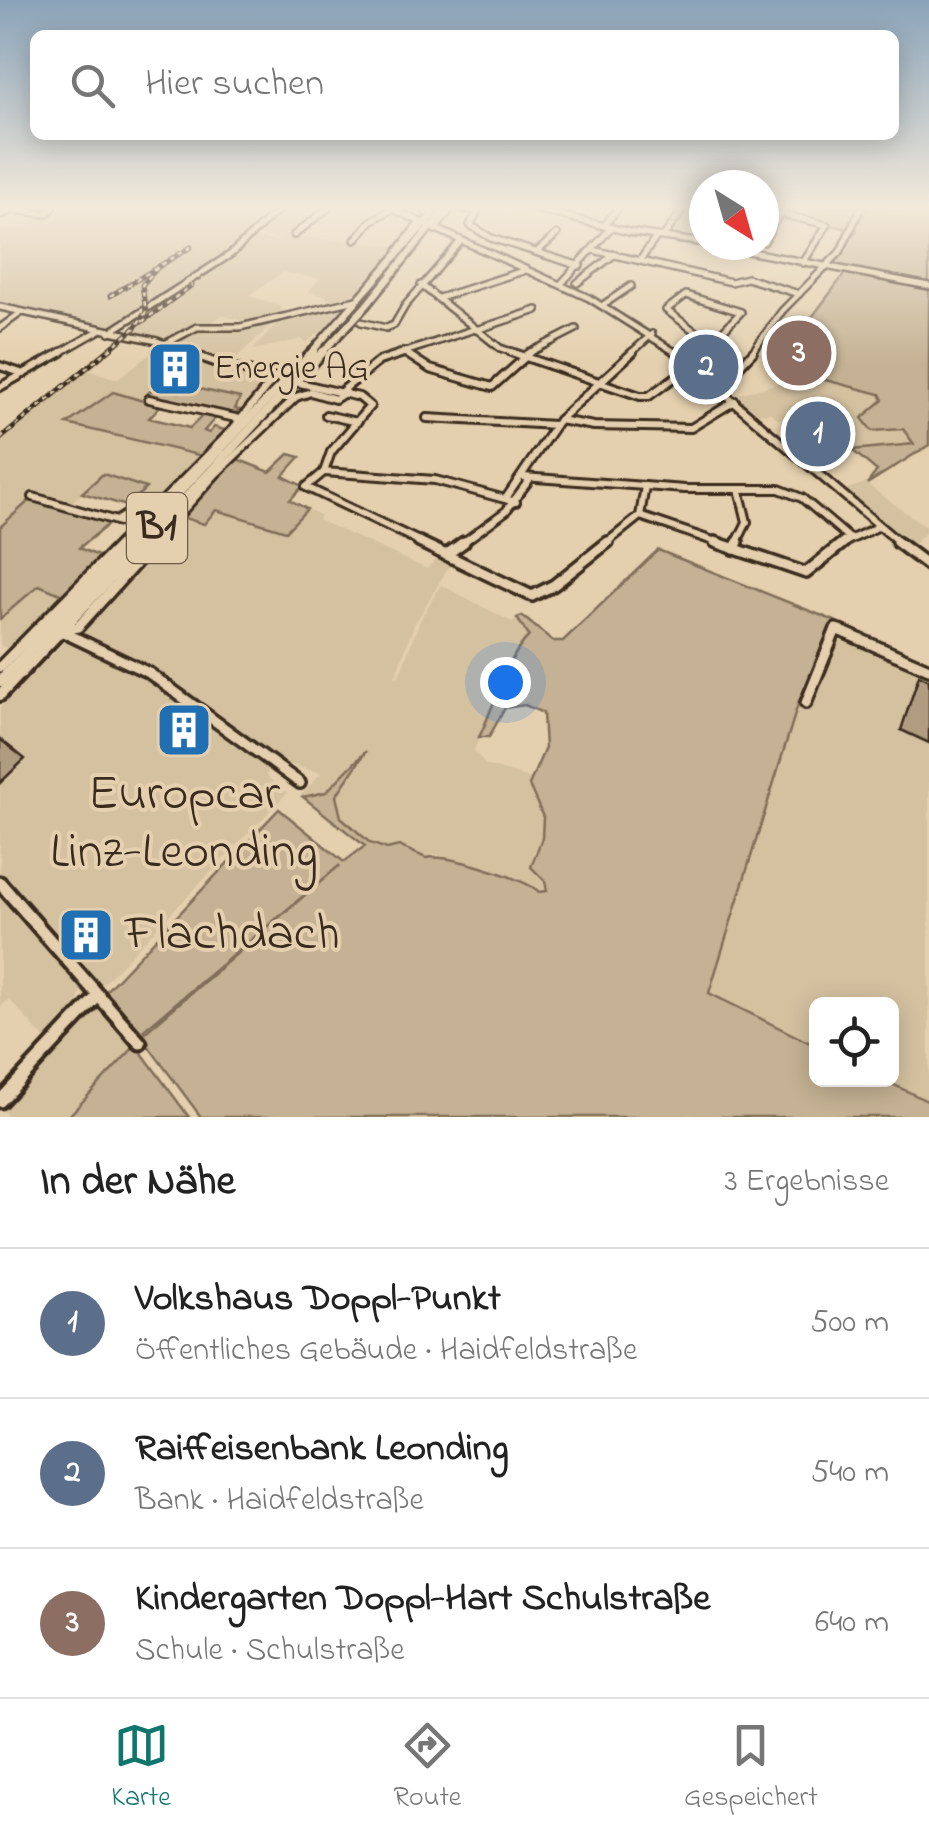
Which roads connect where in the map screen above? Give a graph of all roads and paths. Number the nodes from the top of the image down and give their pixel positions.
1 (222, 260) edge
2 (391, 260) edge
3 (396, 260) edge
4 (398, 260) edge
5 (444, 260) edge
6 (503, 260) edge
7 (559, 260) edge
8 (585, 260) edge
9 (608, 260) edge
10 (645, 260) edge
11 (789, 260) edge
12 (804, 260) edge
13 (832, 260) edge
14 (802, 263) junction
15 (578, 268) junction
16 (826, 268) junction
17 (526, 270) junction
18 (589, 274) junction
19 (708, 276) junction
20 (561, 284) junction
21 (577, 284) dead end
22 (699, 284) dead end
23 (421, 285) junction
24 (632, 286) dead end
25 (929, 286) edge
26 (799, 294) junction
27 (438, 298) junction
28 (359, 305) junction
29 (603, 305) junction
30 (0, 307) edge
31 (538, 310) dead end
32 (22, 312) junction
33 (361, 322) dead end
34 (0, 328) edge
35 (576, 329) dead end
36 (100, 330) junction
37 (475, 330) junction
38 (110, 332) junction
39 (652, 334) junction
40 (713, 342) junction
41 (165, 344) junction
42 (404, 352) junction
43 (526, 356) junction
44 (692, 365) junction
45 (0, 366) edge
46 (24, 374) junction
47 (726, 376) junction
48 (275, 377) junction
49 (291, 380) junction
50 (600, 380) junction
51 (713, 382) junction
52 (0, 387) edge
53 (344, 392) junction
54 (150, 399) dead end
55 (735, 401) junction
56 (326, 416) dead end
57 (427, 418) dead end
58 (240, 419) junction
59 (357, 422) junction
60 (557, 422) junction
61 (324, 472) junction
62 (526, 478) junction
63 (645, 486) junction
64 (739, 488) junction
65 (33, 497) dead end
66 (506, 498) junction
67 (516, 502) junction
68 (640, 516) junction
69 (146, 518) junction
70 (116, 521) junction
71 (876, 526) junction
72 (137, 527) junction
73 (849, 538) junction
74 (734, 549) junction
75 (446, 555) junction
76 (929, 566) edge
77 (50, 628) junction
78 (0, 667) edge
79 (929, 668) edge
80 (0, 681) edge
81 (0, 696) edge
82 (806, 704) dead end
83 (300, 784) dead end
84 (0, 883) edge
85 (98, 996) junction
86 (140, 1044) dead end
87 (0, 1101) edge

1 - 38 street
2 - 28 street
3 - 28 main road, B1
4 - 28 main road, B1
5 - 23 street
6 - 17 street
7 - 15 street
8 - 15 street
9 - 18 street
10 - 19 street
11 - 14 street
12 - 14 street
13 - 16 street
14 - 16 street
15 - 18 street
15 - 20 street
16 - 25 street
16 - 26 street
17 - 20 street
17 - 27 street
18 - 21 street
19 - 22 street
19 - 26 street
20 - 29 street
23 - 27 street
23 - 33 street
24 - 29 street
26 - 47 street
27 - 37 street
28 - 41 street
28 - 49 main road, B1
29 - 39 street
30 - 32 street
31 - 37 street
32 - 34 street
32 - 36 street
35 - 43 street
36 - 38 street
36 - 46 street
37 - 42 street
37 - 43 street
38 - 41 street
39 - 44 street
39 - 50 street
40 - 40 street
40 - 47 street
41 - 48 street
42 - 43 street
42 - 53 street
43 - 50 street
44 - 50 street
44 - 51 street
45 - 46 street
46 - 52 street
47 - 51 street
48 - 49 street
48 - 58 street
49 - 53 street
49 - 77 main road, B1
50 - 60 street
51 - 55 street
53 - 59 street
53 - 77 street
54 - 58 street
55 - 60 street
55 - 71 street
56 - 59 street
57 - 60 street
58 - 69 street
59 - 61 street
60 - 62 street
61 - 66 street
61 - 75 street
62 - 63 street
62 - 66 street
62 - 67 street
63 - 64 street
63 - 68 street
64 - 73 street
64 - 74 street
65 - 70 street
66 - 67 street
67 - 75 street
68 - 74 street
68 - 75 street
69 - 70 street
69 - 72 street
70 - 72 street
71 - 73 street
71 - 76 street
72 - 77 street
73 - 74 street
77 - 78 street
77 - 80 main road, B1
77 - 81 main road, B1
77 - 83 street
79 - 82 street
84 - 85 street
85 - 86 street
85 - 87 street

